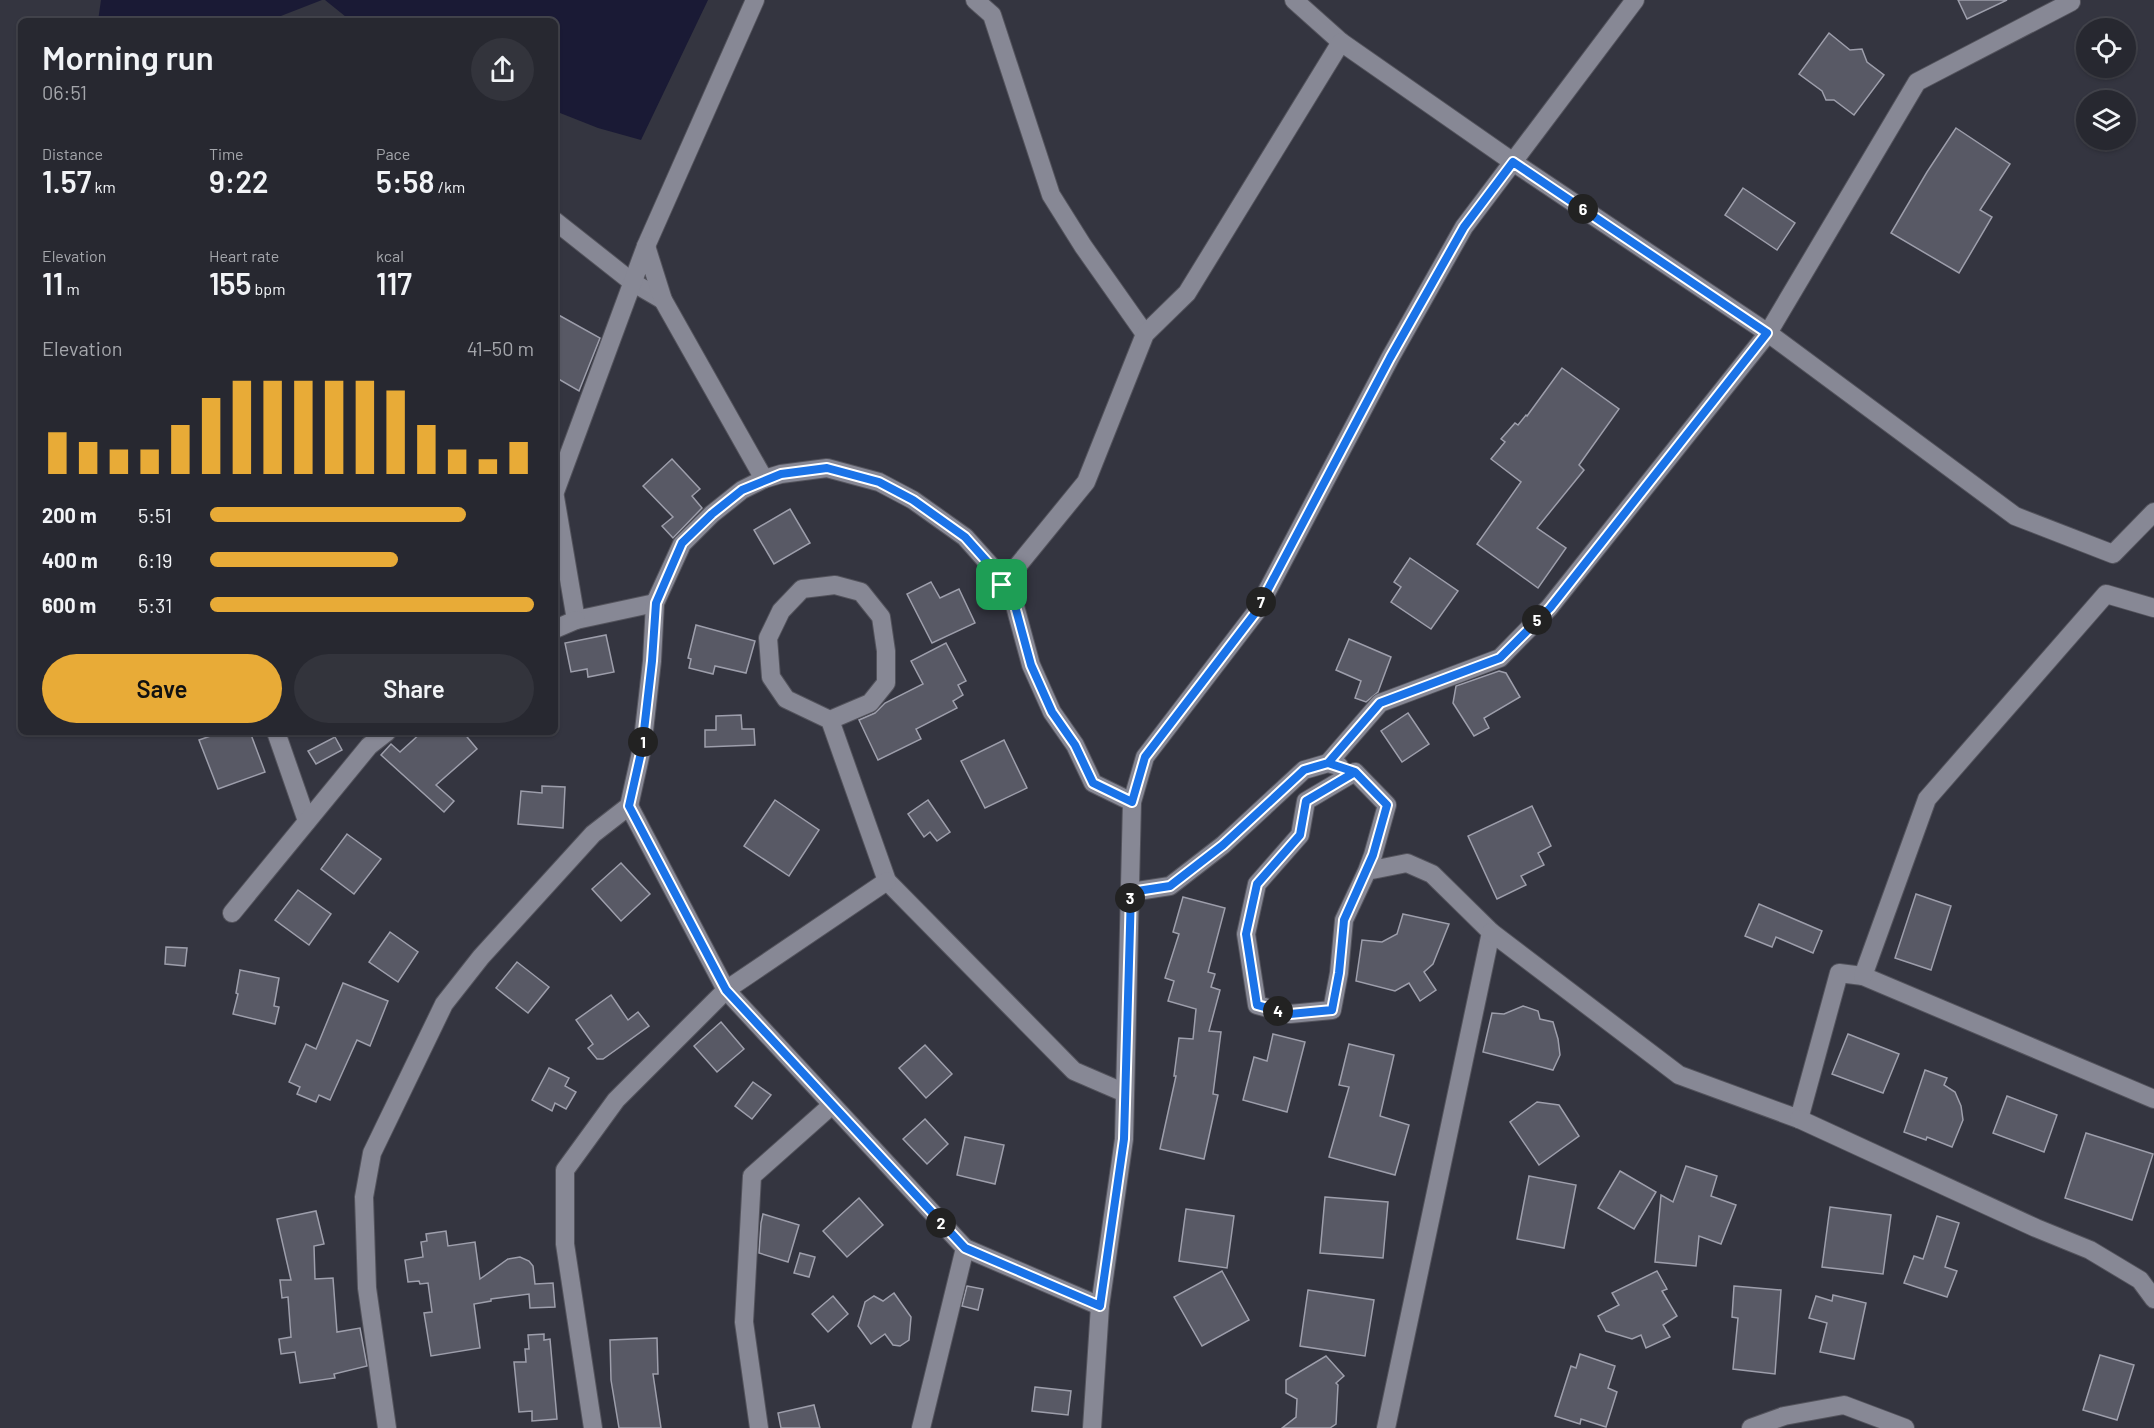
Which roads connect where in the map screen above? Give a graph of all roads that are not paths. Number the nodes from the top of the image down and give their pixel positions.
1 (755, 0) edge
2 (975, 0) edge
3 (1294, 0) edge
4 (1635, 0) edge
5 (2071, 2) dead end
6 (1341, 42) junction
7 (1513, 162) junction
8 (558, 223) edge
9 (646, 246) junction
10 (632, 282) junction
11 (663, 300) junction
12 (1767, 333) junction
13 (1145, 334) junction
14 (764, 480) junction
15 (558, 484) edge
16 (2154, 512) edge
17 (558, 515) edge
18 (1002, 585) junction
19 (656, 603) junction
20 (2154, 608) edge
21 (576, 620) junction
22 (558, 628) edge
23 (830, 720) junction
24 (277, 735) edge
25 (383, 735) edge
26 (1328, 763) junction
27 (1355, 772) junction
28 (1132, 802) junction
29 (629, 806) junction
30 (307, 821) junction
31 (1367, 871) junction
32 (887, 881) junction
33 (1131, 892) junction
34 (232, 913) dead end
35 (1491, 932) junction
36 (1863, 976) junction
37 (726, 990) junction
38 (1125, 1093) junction
39 (2154, 1099) edge
40 (832, 1105) junction
41 (1798, 1119) junction
42 (965, 1248) junction
43 (2154, 1299) edge
44 (1100, 1306) junction
45 (387, 1428) edge
46 (593, 1428) edge
47 (759, 1428) edge
48 (921, 1428) edge
49 (1092, 1428) edge
50 (1386, 1428) edge
51 (1751, 1428) edge
52 (1905, 1428) edge

1 - 9 street
2 - 13 street
3 - 6 street
4 - 7 street
5 - 12 street
6 - 7 street
6 - 13 street
7 - 12 street
7 - 28 street
8 - 10 street
9 - 10 street
9 - 11 street
10 - 11 street
10 - 15 street
11 - 14 street
12 - 16 street
12 - 26 street
13 - 18 street
14 - 18 street
14 - 19 street
17 - 21 street
18 - 28 street
19 - 21 street
19 - 29 street
20 - 36 street
21 - 22 street
23 - 23 street
23 - 32 street
24 - 30 street
25 - 30 street
26 - 27 street
26 - 33 street
27 - 31 street
27 - 31 street
28 - 33 street
29 - 37 street
29 - 45 street
30 - 34 street
31 - 35 street
32 - 37 street
32 - 38 street
33 - 38 street
35 - 41 street
35 - 50 street
36 - 39 street
36 - 41 street
37 - 40 street
37 - 46 street
38 - 44 street
40 - 42 street
40 - 47 street
41 - 43 street
42 - 44 street
42 - 48 street
44 - 49 street
51 - 52 street

